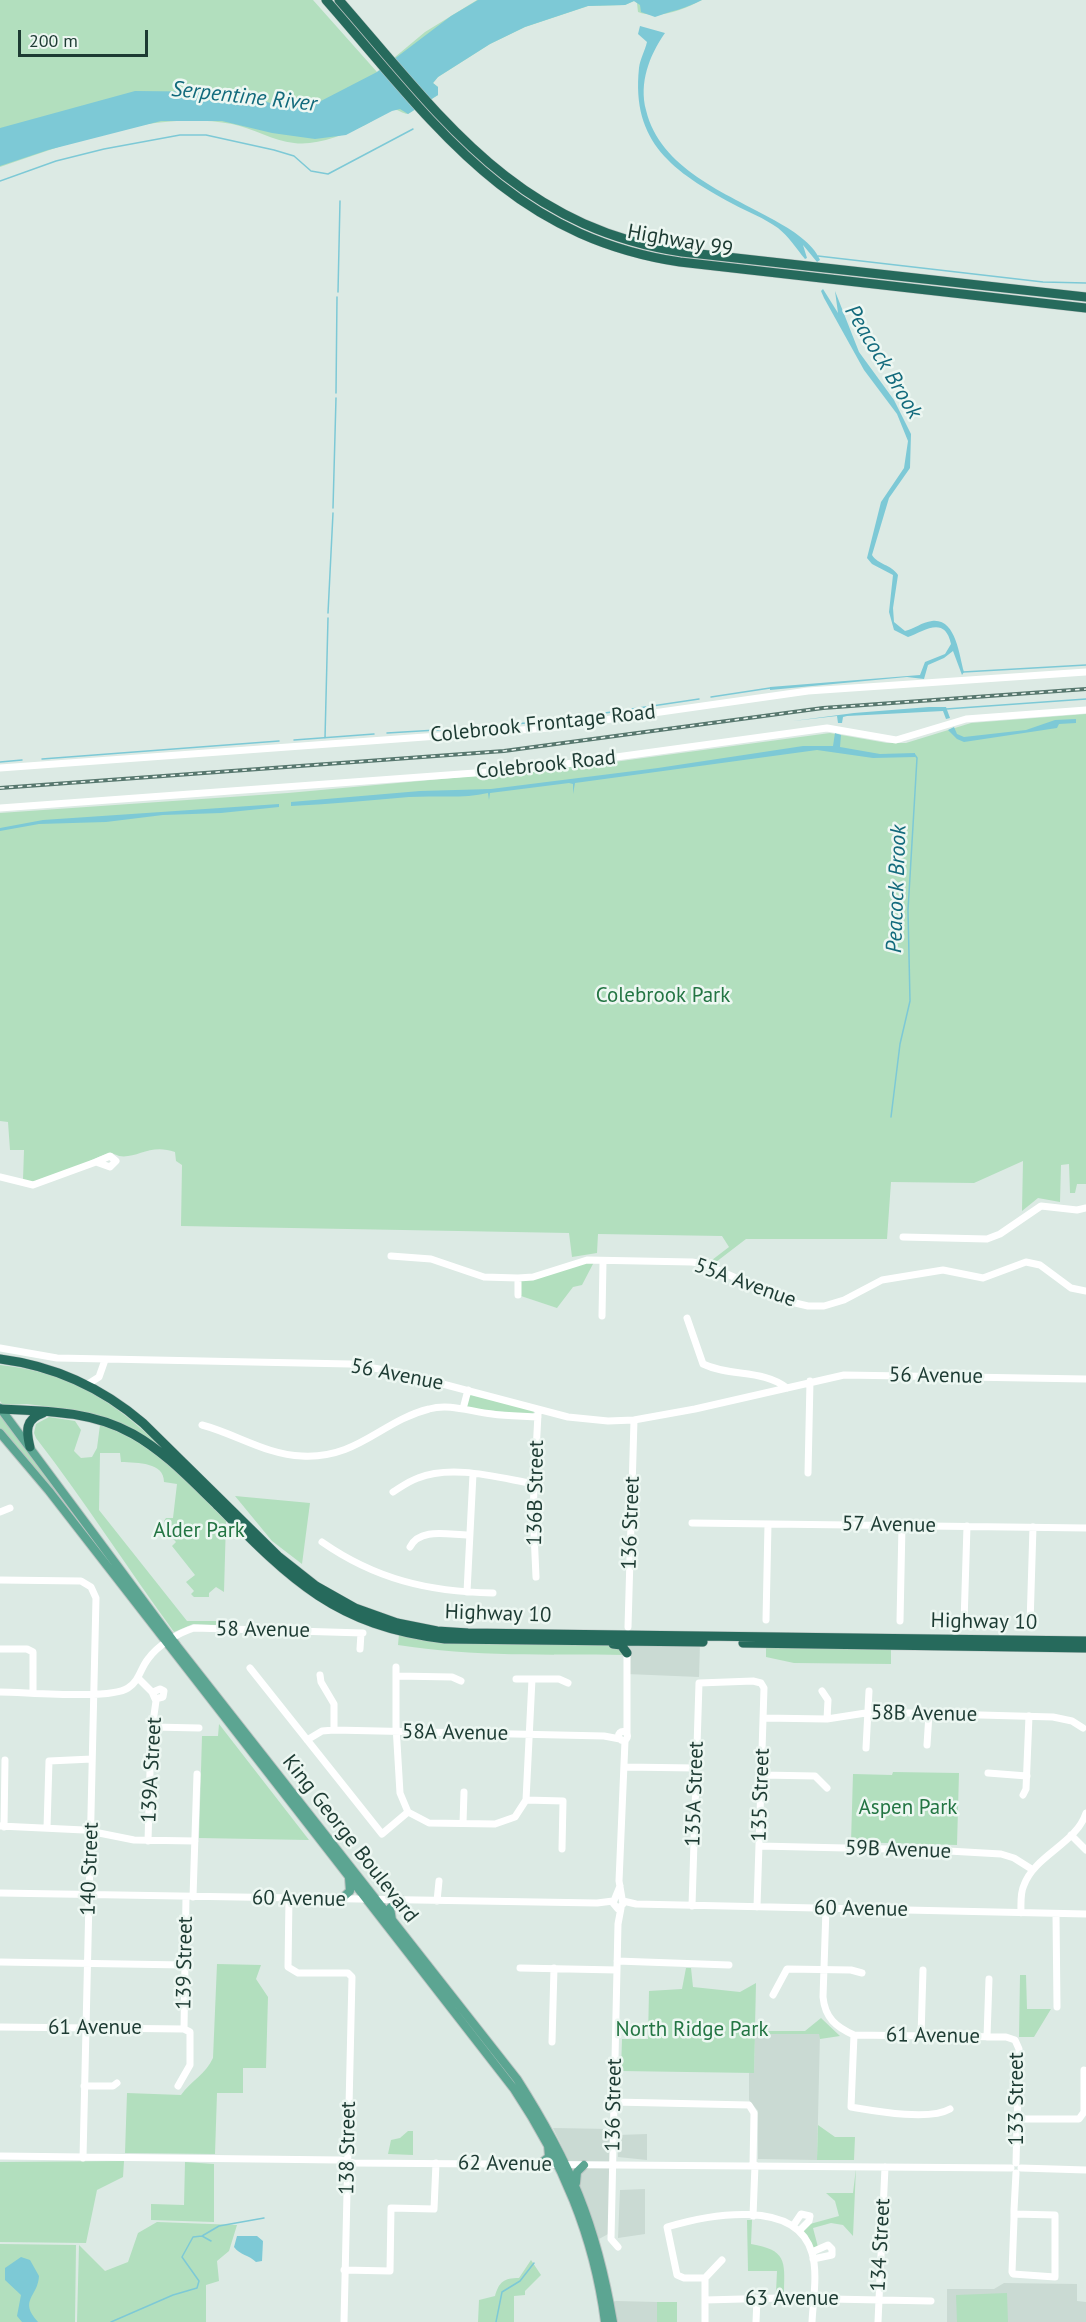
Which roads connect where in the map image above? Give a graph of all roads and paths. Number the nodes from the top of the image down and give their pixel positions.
1 (326, 0) edge
2 (339, 0) edge
3 (382, 56) junction
4 (429, 110) junction
5 (1086, 297) edge
6 (1086, 308) edge
7 (1086, 672) edge
8 (1086, 710) edge
9 (0, 768) edge
10 (0, 808) edge
11 (96, 1162) dead end
12 (0, 1178) edge
13 (1086, 1208) edge
14 (903, 1237) dead end
15 (391, 1256) dead end
16 (603, 1262) junction
17 (518, 1278) junction
18 (1086, 1291) edge
19 (518, 1295) dead end
20 (602, 1316) dead end
21 (687, 1318) dead end
22 (0, 1348) edge
23 (0, 1359) edge
24 (105, 1360) junction
25 (1086, 1379) edge
26 (92, 1382) junction
27 (810, 1382) junction
28 (787, 1388) junction
29 (468, 1390) junction
30 (0, 1408) edge
31 (463, 1409) junction
32 (50, 1411) junction
33 (538, 1413) junction
34 (634, 1420) junction
35 (202, 1425) dead end
36 (0, 1433) edge
37 (30, 1447) junction
38 (808, 1473) dead end
39 (473, 1474) junction
40 (534, 1484) junction
41 (393, 1492) dead end
42 (10, 1508) dead end
43 (0, 1512) edge
44 (692, 1523) dead end
45 (768, 1524) junction
46 (902, 1525) junction
47 (967, 1526) junction
48 (1033, 1527) junction
49 (1086, 1528) edge
50 (469, 1536) junction
51 (322, 1542) dead end
52 (410, 1547) dead end
53 (536, 1577) dead end
54 (0, 1580) edge
55 (467, 1592) junction
56 (493, 1593) dead end
57 (766, 1620) dead end
58 (900, 1621) dead end
59 (964, 1623) dead end
60 (1030, 1624) dead end
61 (628, 1627) junction
62 (619, 1634) junction
63 (696, 1635) junction
64 (554, 1640) junction
65 (169, 1641) junction
66 (637, 1641) junction
67 (1086, 1641) edge
68 (1086, 1648) edge
69 (0, 1649) edge
70 (360, 1649) dead end
71 (627, 1653) junction
72 (396, 1667) dead end
73 (250, 1668) dead end
74 (320, 1675) dead end
75 (397, 1676) junction
76 (139, 1679) junction
77 (516, 1679) dead end
78 (532, 1679) junction
79 (461, 1681) dead end
80 (568, 1683) dead end
81 (761, 1683) joint
82 (868, 1690) dead end
83 (822, 1691) dead end
84 (0, 1692) edge
85 (33, 1692) junction
86 (94, 1693) junction
87 (866, 1713) junction
88 (929, 1714) junction
89 (1029, 1716) junction
90 (763, 1718) junction
91 (827, 1719) junction
92 (153, 1727) junction
93 (199, 1728) dead end
94 (334, 1730) junction
95 (1085, 1730) edge
96 (397, 1732) junction
97 (530, 1734) junction
98 (622, 1736) junction
99 (307, 1740) junction
100 (927, 1745) dead end
101 (866, 1748) dead end
102 (92, 1759) junction
103 (5, 1760) dead end
104 (624, 1767) junction
105 (696, 1768) junction
106 (988, 1773) dead end
107 (197, 1774) dead end
108 (762, 1775) junction
109 (1027, 1776) junction
110 (827, 1788) dead end
111 (464, 1792) dead end
112 (1023, 1795) dead end
113 (526, 1800) junction
114 (408, 1812) junction
115 (1086, 1814) edge
116 (463, 1823) junction
117 (2, 1827) edge
118 (47, 1828) junction
119 (91, 1830) junction
120 (1071, 1835) junction
121 (148, 1841) junction
122 (195, 1841) junction
123 (760, 1846) junction
124 (562, 1849) dead end
125 (1086, 1850) edge
126 (1033, 1870) junction
127 (349, 1878) junction
128 (439, 1881) dead end
129 (0, 1893) edge
130 (89, 1895) junction
131 (189, 1897) junction
132 (289, 1898) junction
133 (341, 1899) junction
134 (370, 1900) junction
135 (401, 1900) junction
136 (437, 1901) junction
137 (618, 1904) junction
138 (692, 1906) junction
139 (757, 1907) junction
140 (826, 1909) junction
141 (1021, 1913) junction
142 (1056, 1914) junction
143 (1086, 1914) edge
144 (393, 1923) junction
145 (617, 1961) junction
146 (0, 1962) edge
147 (87, 1963) junction
148 (185, 1965) junction
149 (729, 1965) dead end
150 (520, 1968) dead end
151 (554, 1968) junction
152 (824, 1968) junction
153 (617, 1970) junction
154 (923, 1970) dead end
155 (862, 1973) dead end
156 (989, 1979) dead end
157 (773, 1995) dead end
158 (1057, 2007) dead end
159 (0, 2028) edge
160 (86, 2028) junction
161 (187, 2030) junction
162 (854, 2035) junction
163 (921, 2036) junction
164 (987, 2037) junction
165 (1012, 2038) joint
166 (552, 2042) dead end
167 (1084, 2070) dead end
168 (117, 2083) dead end
169 (84, 2086) junction
170 (178, 2086) dead end
171 (614, 2102) junction
172 (950, 2109) dead end
173 (1018, 2119) junction
174 (545, 2137) junction
175 (0, 2156) edge
176 (83, 2158) junction
177 (348, 2162) junction
178 (436, 2163) junction
179 (540, 2164) junction
180 (564, 2165) junction
181 (584, 2165) junction
182 (613, 2165) junction
183 (754, 2165) junction
184 (885, 2168) junction
185 (1016, 2168) junction
186 (1086, 2170) edge
187 (576, 2183) junction
188 (1014, 2214) junction
189 (753, 2216) junction
190 (618, 2247) dead end
191 (722, 2260) dead end
192 (344, 2270) junction
193 (705, 2278) junction
194 (813, 2298) junction
195 (757, 2299) junction
196 (705, 2300) junction
197 (879, 2300) junction
198 (931, 2301) dead end
199 (344, 2322) edge
200 (605, 2322) edge
201 (613, 2322) edge
202 (705, 2322) edge
203 (756, 2322) edge
204 (813, 2322) edge
205 (878, 2322) edge

1 - 3 highway, Highway 99
2 - 3 highway, Highway 99
3 - 4 highway, Highway 99
4 - 5 highway, Highway 99
4 - 6 highway, Highway 99
7 - 9 street, Colebrook Frontage Road
8 - 10 street, Colebrook Road
11 - 12 street
13 - 14 street
15 - 17 street, 55A Avenue
16 - 17 street, 55A Avenue
16 - 18 street, 55A Avenue
16 - 20 street
17 - 19 street
21 - 28 street
22 - 24 street, 56 Avenue
23 - 26 highway, Highway 10
24 - 26 street
24 - 29 street, 56 Avenue
25 - 27 street, 56 Avenue
26 - 62 highway, Highway 10
27 - 28 street, 56 Avenue
27 - 38 street
28 - 34 street, 56 Avenue
29 - 31 street
29 - 33 street, 56 Avenue
30 - 32 highway, Highway 10
30 - 37 main road, King George Boulevard
31 - 33 street
31 - 35 street
32 - 37 highway
32 - 64 highway, Highway 10
33 - 34 street, 56 Avenue
33 - 40 street, 136B Street
34 - 61 street, 136 Street
36 - 65 main road, King George Boulevard
37 - 65 main road, King George Boulevard
39 - 40 street
39 - 41 street
39 - 50 street
40 - 53 street, 136B Street
42 - 43 street
44 - 45 street, 57 Avenue
45 - 46 street, 57 Avenue
45 - 57 street
46 - 47 street, 57 Avenue
46 - 58 street
47 - 48 street, 57 Avenue
47 - 59 street
48 - 49 street, 57 Avenue
48 - 60 street
50 - 52 street
50 - 55 street
51 - 55 street
54 - 86 street, 140 Street
55 - 56 street
61 - 62 highway
61 - 63 highway
62 - 63 highway, Highway 10
63 - 67 highway, Highway 10
64 - 66 highway, Highway 10
64 - 71 highway
65 - 70 street, 58 Avenue
65 - 76 street
65 - 127 main road, King George Boulevard
65 - 134 main road, King George Boulevard
66 - 68 highway, Highway 10
66 - 71 highway
69 - 85 street
71 - 98 street, 136 Street
72 - 75 street
73 - 99 street
74 - 94 street
75 - 79 street
75 - 96 street
76 - 86 street
76 - 92 street, 139A Street
77 - 78 street
78 - 80 street
78 - 97 street
81 - 90 street, 135 Street
81 - 105 street, 135A Street
82 - 87 street
83 - 91 street
84 - 85 street
85 - 86 street
86 - 102 street, 140 Street
87 - 88 street, 58B Avenue
87 - 91 street, 58B Avenue
87 - 101 street
88 - 89 street, 58B Avenue
88 - 100 street
89 - 95 street, 58B Avenue
89 - 109 street
90 - 91 street, 58B Avenue
90 - 108 street, 135 Street
92 - 93 street
92 - 121 street, 139A Street
94 - 96 street, 58A Avenue
94 - 99 street, 58A Avenue
96 - 97 street, 58A Avenue
96 - 114 street
97 - 98 street, 58A Avenue
97 - 113 street
98 - 104 street, 136 Street
99 - 114 street
102 - 118 street
102 - 119 street, 140 Street
103 - 117 street
104 - 105 street
104 - 137 street, 136 Street
105 - 138 street, 135A Street
106 - 109 street
107 - 122 street, 139 Street
108 - 110 street
108 - 123 street, 135 Street
109 - 112 street
111 - 116 street
113 - 116 street
113 - 124 street
114 - 116 street
115 - 120 street
117 - 118 street
118 - 119 street
119 - 121 street
119 - 130 street, 140 Street
120 - 125 street
120 - 126 street
121 - 122 street
122 - 131 street, 139 Street
123 - 126 street, 59B Avenue
123 - 139 street, 135 Street
126 - 141 street
127 - 133 main road
127 - 134 main road, King George Boulevard
128 - 136 street
129 - 130 street, 60 Avenue
130 - 131 street, 60 Avenue
130 - 147 street, 140 Street
131 - 132 street, 60 Avenue
131 - 148 street, 139 Street
132 - 133 street, 60 Avenue
132 - 177 street, 138 Street
133 - 134 street, 60 Avenue
134 - 135 street, 60 Avenue
134 - 144 main road, King George Boulevard
134 - 174 main road, King George Boulevard
135 - 136 street, 60 Avenue
135 - 144 main road
136 - 137 street, 60 Avenue
137 - 138 street, 60 Avenue
137 - 145 street, 136 Street
138 - 139 street, 60 Avenue
139 - 140 street, 60 Avenue
140 - 141 street, 60 Avenue
140 - 152 street
141 - 142 street, 60 Avenue
142 - 143 street, 60 Avenue
142 - 158 street
144 - 180 main road, King George Boulevard
145 - 149 street
145 - 153 street, 136 Street
146 - 147 street
147 - 148 street
147 - 160 street, 140 Street
148 - 161 street, 139 Street
150 - 151 street
151 - 153 street
151 - 166 street
152 - 155 street
152 - 157 street
152 - 162 street
153 - 171 street, 136 Street
154 - 163 street
156 - 164 street
159 - 160 street, 61 Avenue
160 - 161 street, 61 Avenue
160 - 169 street, 140 Street
161 - 170 street, 139 Street
162 - 163 street, 61 Avenue
162 - 172 street
163 - 164 street, 61 Avenue
164 - 165 street, 61 Avenue
165 - 173 street, 133 Street
167 - 173 street
168 - 169 street
169 - 176 street, 140 Street
171 - 182 street, 136 Street
171 - 183 street
173 - 185 street, 133 Street
174 - 179 main road
174 - 180 main road, King George Boulevard
175 - 176 street, 62 Avenue
176 - 177 street, 62 Avenue
177 - 178 street, 62 Avenue
177 - 192 street, 138 Street
178 - 179 street, 62 Avenue
178 - 192 street
179 - 180 street, 62 Avenue
180 - 181 street, 62 Avenue
180 - 187 main road, King George Boulevard
180 - 200 main road, King George Boulevard
181 - 182 street, 62 Avenue
181 - 187 main road
182 - 183 street, 62 Avenue
182 - 190 street, 136 Street
183 - 184 street, 62 Avenue
183 - 189 street
184 - 185 street, 62 Avenue
184 - 197 street, 134 Street
185 - 186 street, 62 Avenue
185 - 188 street, 133 Street
187 - 201 main road, King George Boulevard
188 - 188 street, 133 Street
189 - 193 street
189 - 194 street
191 - 193 street
192 - 199 street, 138 Street
193 - 196 street
194 - 195 street, 63 Avenue
194 - 197 street, 63 Avenue
194 - 204 street
195 - 196 street, 63 Avenue
195 - 203 street
196 - 202 street
197 - 198 street, 63 Avenue
197 - 205 street, 134 Street

